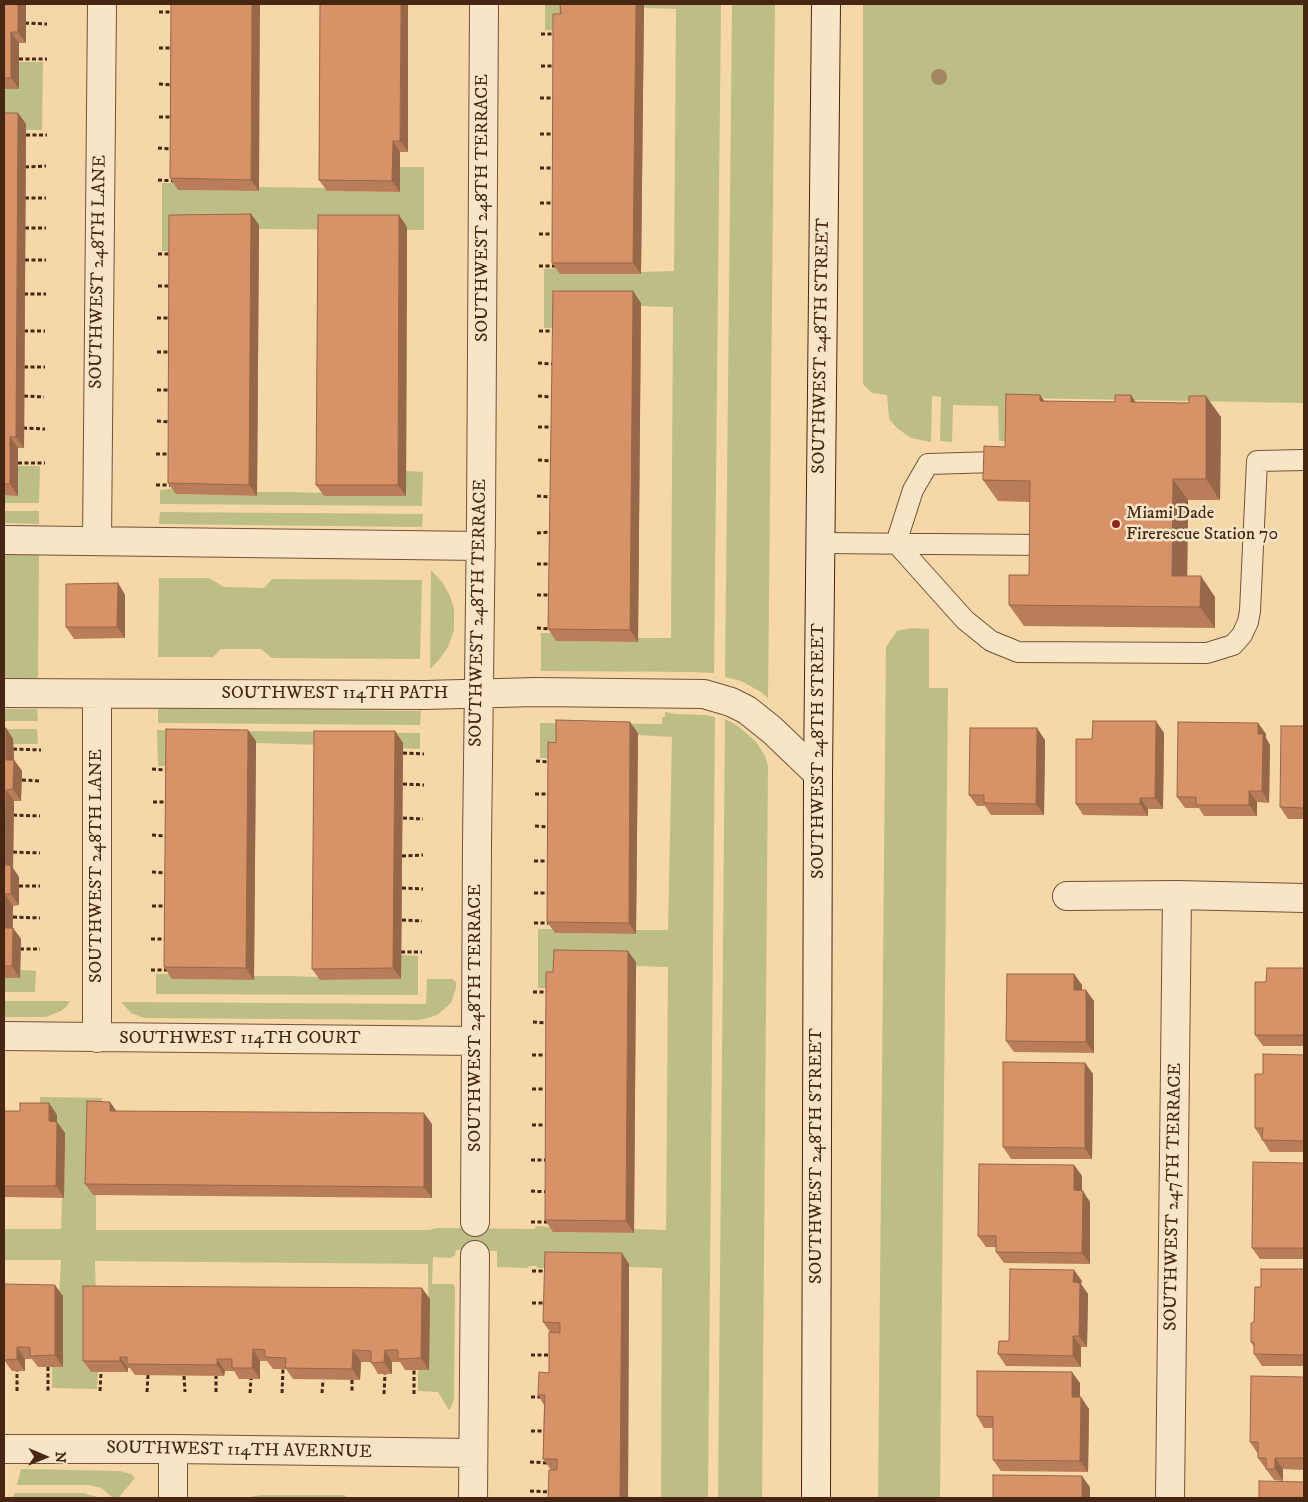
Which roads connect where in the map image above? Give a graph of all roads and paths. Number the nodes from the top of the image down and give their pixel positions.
1 (102, 4) edge
2 (484, 4) edge
3 (826, 4) edge
4 (159, 12) dead end
5 (179, 12) edge
6 (25, 24) dead end
7 (47, 24) dead end
8 (541, 34) dead end
9 (561, 34) edge
10 (159, 48) dead end
11 (179, 48) edge
12 (19, 59) dead end
13 (47, 59) dead end
14 (541, 66) dead end
15 (561, 66) edge
16 (159, 84) dead end
17 (179, 85) edge
18 (540, 98) dead end
19 (561, 98) edge
20 (159, 117) dead end
21 (178, 118) edge
22 (46, 134) dead end
23 (540, 134) dead end
24 (561, 134) edge
25 (26, 135) dead end
26 (158, 148) dead end
27 (178, 149) edge
28 (25, 166) dead end
29 (46, 166) dead end
30 (540, 168) dead end
31 (560, 168) edge
32 (158, 180) dead end
33 (178, 181) edge
34 (25, 198) dead end
35 (46, 198) dead end
36 (540, 203) dead end
37 (560, 203) edge
38 (25, 228) dead end
39 (46, 228) dead end
40 (539, 234) dead end
41 (560, 234) edge
42 (158, 254) dead end
43 (177, 254) edge
44 (25, 260) dead end
45 (46, 260) dead end
46 (539, 266) dead end
47 (560, 266) edge
48 (158, 286) dead end
49 (176, 286) edge
50 (24, 294) dead end
51 (46, 294) dead end
52 (157, 318) dead end
53 (177, 318) edge
54 (24, 331) dead end
55 (45, 331) dead end
56 (539, 331) dead end
57 (560, 331) edge
58 (157, 352) dead end
59 (177, 352) edge
60 (538, 363) dead end
61 (559, 364) edge
62 (24, 367) dead end
63 (45, 367) dead end
64 (157, 390) dead end
65 (176, 390) edge
66 (24, 396) dead end
67 (538, 396) dead end
68 (44, 397) dead end
69 (559, 397) edge
70 (157, 422) dead end
71 (176, 422) edge
72 (538, 427) dead end
73 (558, 427) edge
74 (23, 428) dead end
75 (44, 429) dead end
76 (156, 454) dead end
77 (176, 455) edge
78 (538, 460) dead end
79 (1304, 460) edge
80 (558, 461) edge
81 (996, 462) edge
82 (18, 463) dead end
83 (44, 463) dead end
84 (156, 485) dead end
85 (176, 485) edge
86 (537, 496) dead end
87 (558, 497) edge
88 (557, 532) edge
89 (537, 533) dead end
90 (4, 540) edge
91 (97, 540) junction
92 (820, 543) junction
93 (896, 543) junction
94 (1045, 545) edge
95 (480, 546) junction
96 (537, 564) dead end
97 (556, 564) edge
98 (537, 595) dead end
99 (557, 595) edge
100 (537, 628) dead end
101 (556, 629) edge
102 (4, 693) edge
103 (478, 693) junction
104 (98, 694) junction
105 (13, 749) dead end
106 (41, 750) dead end
107 (403, 753) dead end
108 (424, 754) dead end
109 (536, 761) dead end
110 (556, 762) edge
111 (152, 769) dead end
112 (174, 770) edge
113 (818, 774) junction
114 (22, 780) dead end
115 (40, 780) dead end
116 (403, 784) dead end
117 (424, 785) dead end
118 (535, 794) dead end
119 (556, 794) edge
120 (152, 802) dead end
121 (174, 802) edge
122 (13, 815) dead end
123 (40, 816) dead end
124 (402, 818) dead end
125 (423, 819) dead end
126 (535, 826) dead end
127 (555, 827) edge
128 (152, 835) dead end
129 (173, 836) edge
130 (13, 852) dead end
131 (40, 853) dead end
132 (423, 855) dead end
133 (402, 856) dead end
134 (534, 861) dead end
135 (555, 861) edge
136 (152, 872) dead end
137 (173, 873) edge
138 (19, 886) dead end
139 (40, 886) dead end
140 (402, 888) dead end
141 (423, 889) dead end
142 (534, 893) dead end
143 (555, 893) edge
144 (1177, 895) junction
145 (1067, 896) dead end
146 (1304, 898) edge
147 (152, 906) dead end
148 (173, 907) edge
149 (13, 917) dead end
150 (40, 918) dead end
151 (402, 920) dead end
152 (422, 921) dead end
153 (534, 923) dead end
154 (555, 924) edge
155 (151, 939) dead end
156 (172, 939) edge
157 (20, 949) dead end
158 (40, 949) dead end
159 (402, 952) dead end
160 (422, 952) dead end
161 (152, 970) dead end
162 (172, 970) edge
163 (533, 992) dead end
164 (553, 993) edge
165 (533, 1022) dead end
166 (554, 1023) edge
167 (4, 1036) edge
168 (97, 1038) junction
169 (476, 1041) junction
170 (532, 1055) dead end
171 (554, 1055) edge
172 (532, 1089) dead end
173 (554, 1089) edge
174 (532, 1125) dead end
175 (554, 1126) edge
176 (531, 1160) dead end
177 (554, 1160) edge
178 (531, 1191) dead end
179 (554, 1192) edge
180 (475, 1222) dead end
181 (531, 1222) dead end
182 (553, 1222) edge
183 (475, 1255) dead end
184 (532, 1271) dead end
185 (553, 1272) edge
186 (532, 1303) dead end
187 (552, 1303) edge
188 (532, 1354) dead end
189 (557, 1355) edge
190 (48, 1367) edge
191 (283, 1369) edge
192 (18, 1370) edge
193 (414, 1370) edge
194 (101, 1372) edge
195 (385, 1374) edge
196 (148, 1375) edge
197 (184, 1376) edge
198 (216, 1376) edge
199 (251, 1379) edge
200 (323, 1380) edge
201 (352, 1380) edge
202 (17, 1391) dead end
203 (48, 1391) dead end
204 (100, 1391) dead end
205 (147, 1392) dead end
206 (185, 1392) dead end
207 (216, 1392) dead end
208 (250, 1393) dead end
209 (282, 1393) dead end
210 (352, 1393) dead end
211 (322, 1394) dead end
212 (384, 1394) dead end
213 (414, 1394) dead end
214 (531, 1396) dead end
215 (546, 1397) edge
216 (531, 1431) dead end
217 (552, 1432) edge
218 (4, 1449) edge
219 (173, 1449) junction
220 (473, 1453) junction
221 (530, 1462) dead end
222 (552, 1463) edge
223 (530, 1491) dead end
224 (556, 1492) edge
225 (173, 1498) edge
226 (473, 1498) edge
227 (816, 1498) edge
228 (1170, 1498) edge

1 - 91 street, SOUTHWEST 248TH LANE
2 - 95 street, SOUTHWEST 248TH TERRACE
3 - 92 street, SOUTHWEST 248TH STREET
4 - 5 path
6 - 7 path
8 - 9 path
10 - 11 path
12 - 13 path
14 - 15 path
16 - 17 path
18 - 19 path
20 - 21 path
22 - 25 path
23 - 24 path
26 - 27 path
28 - 29 path
30 - 31 path
32 - 33 path
34 - 35 path
36 - 37 path
38 - 39 path
40 - 41 path
42 - 43 path
44 - 45 path
46 - 47 path
48 - 49 path
50 - 51 path
52 - 53 path
54 - 55 path
56 - 57 path
58 - 59 path
60 - 61 path
62 - 63 path
64 - 65 path
66 - 68 path
67 - 69 path
70 - 71 path
72 - 73 path
74 - 75 path
76 - 77 path
78 - 80 path
79 - 93 lane
81 - 93 lane
82 - 83 path
84 - 85 path
86 - 87 path
88 - 89 path
90 - 91 street
91 - 95 street
92 - 93 lane
92 - 113 street, SOUTHWEST 248TH STREET
93 - 94 lane
95 - 103 street, SOUTHWEST 248TH TERRACE
96 - 97 path
98 - 99 path
100 - 101 path
102 - 104 street, SOUTHWEST 114TH PATH
103 - 104 street, SOUTHWEST 114TH PATH
103 - 113 street, SOUTHWEST 114TH PATH
103 - 169 street, SOUTHWEST 248TH TERRACE
104 - 168 street, SOUTHWEST 248TH LANE
105 - 106 path
107 - 108 path
109 - 110 path
111 - 112 path
113 - 227 street, SOUTHWEST 248TH STREET
114 - 115 path
116 - 117 path
118 - 119 path
120 - 121 path
122 - 123 path
124 - 125 path
126 - 127 path
128 - 129 path
130 - 131 path
132 - 133 path
134 - 135 path
136 - 137 path
138 - 139 path
140 - 141 path
142 - 143 path
144 - 145 street
144 - 146 street
144 - 228 street, SOUTHWEST 247TH TERRACE
147 - 148 path
149 - 150 path
151 - 152 path
153 - 154 path
155 - 156 path
157 - 158 path
159 - 160 path
161 - 162 path
163 - 164 path
165 - 166 path
167 - 168 street, SOUTHWEST 114TH COURT
168 - 169 street, SOUTHWEST 114TH COURT
169 - 180 street, SOUTHWEST 248TH TERRACE
170 - 171 path
172 - 173 path
174 - 175 path
176 - 177 path
178 - 179 path
181 - 182 path
183 - 220 street
184 - 185 path
186 - 187 path
188 - 189 path
190 - 203 path
191 - 209 path
192 - 202 path
193 - 213 path
194 - 204 path
195 - 212 path
196 - 205 path
197 - 206 path
198 - 207 path
199 - 208 path
200 - 211 path
201 - 210 path
214 - 215 path
216 - 217 path
218 - 219 street, SOUTHWEST 114TH AVERNUE
219 - 220 street, SOUTHWEST 114TH AVERNUE
219 - 225 street
220 - 226 street
221 - 222 path
223 - 224 path

